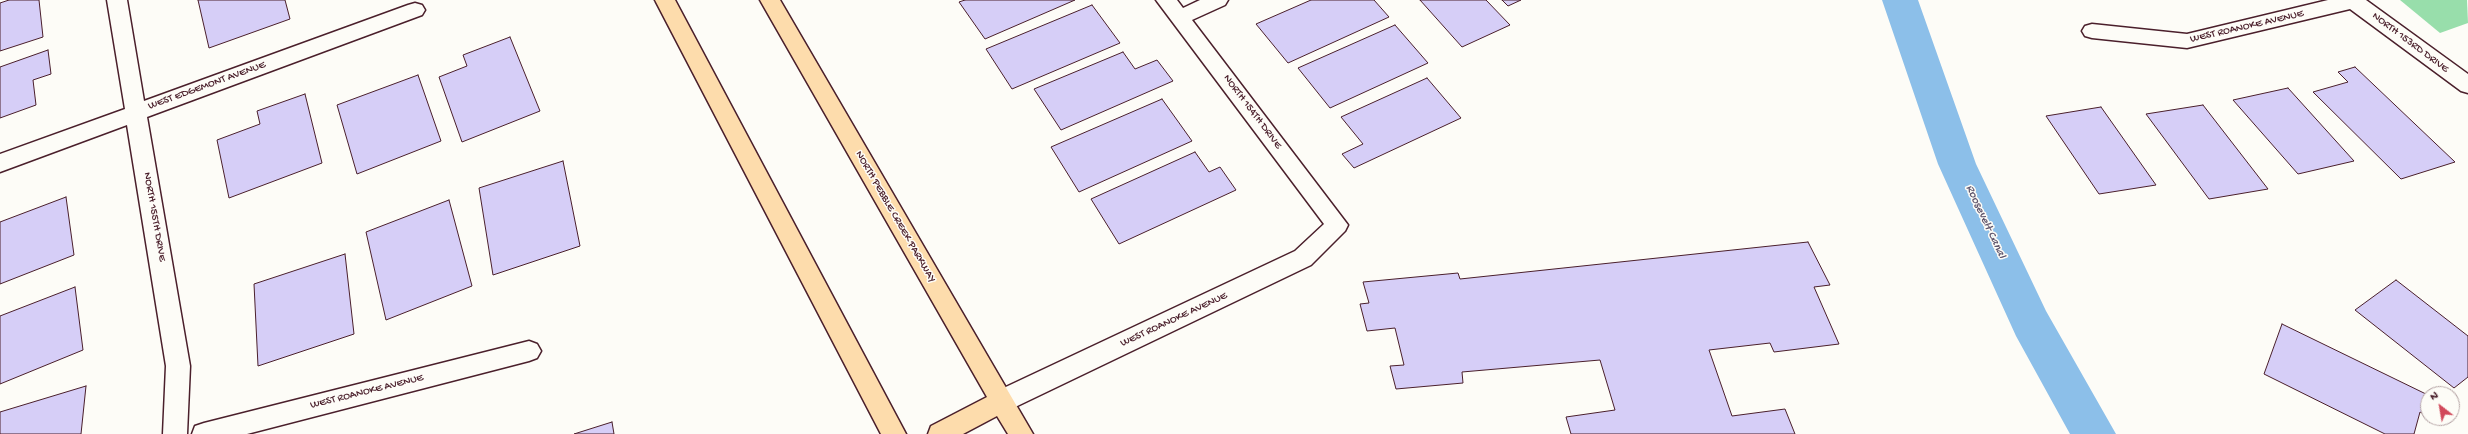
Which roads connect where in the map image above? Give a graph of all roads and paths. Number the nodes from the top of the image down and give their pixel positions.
1 (117, 0) edge
2 (665, 0) edge
3 (770, 0) edge
4 (1166, 0) edge
5 (1218, 0) edge
6 (2353, 0) edge
7 (415, 10) dead end
8 (1180, 17) junction
9 (2092, 31) dead end
10 (2468, 85) edge
11 (135, 112) junction
12 (0, 163) edge
13 (1337, 225) joint
14 (529, 351) dead end
15 (1002, 401) junction
16 (175, 434) edge
17 (204, 434) edge
18 (894, 434) edge
19 (940, 434) edge
20 (1021, 434) edge

1 - 11 street, NORTH 155TH DRIVE
2 - 18 main road
3 - 15 main road, NORTH PEBBLE CREEK PARKWAY
4 - 8 street, NORTH 154TH DRIVE
5 - 8 street
6 - 9 street, WEST ROANOKE AVENUE
6 - 10 street, NORTH 153RD DRIVE
7 - 11 street, WEST EDGEMONT AVENUE
8 - 13 street, NORTH 154TH DRIVE
11 - 12 street, WEST EDGEMONT AVENUE
11 - 16 street, NORTH 155TH DRIVE
13 - 15 street, WEST ROANOKE AVENUE
14 - 17 street, WEST ROANOKE AVENUE
15 - 19 main road
15 - 20 main road, NORTH PEBBLE CREEK PARKWAY

